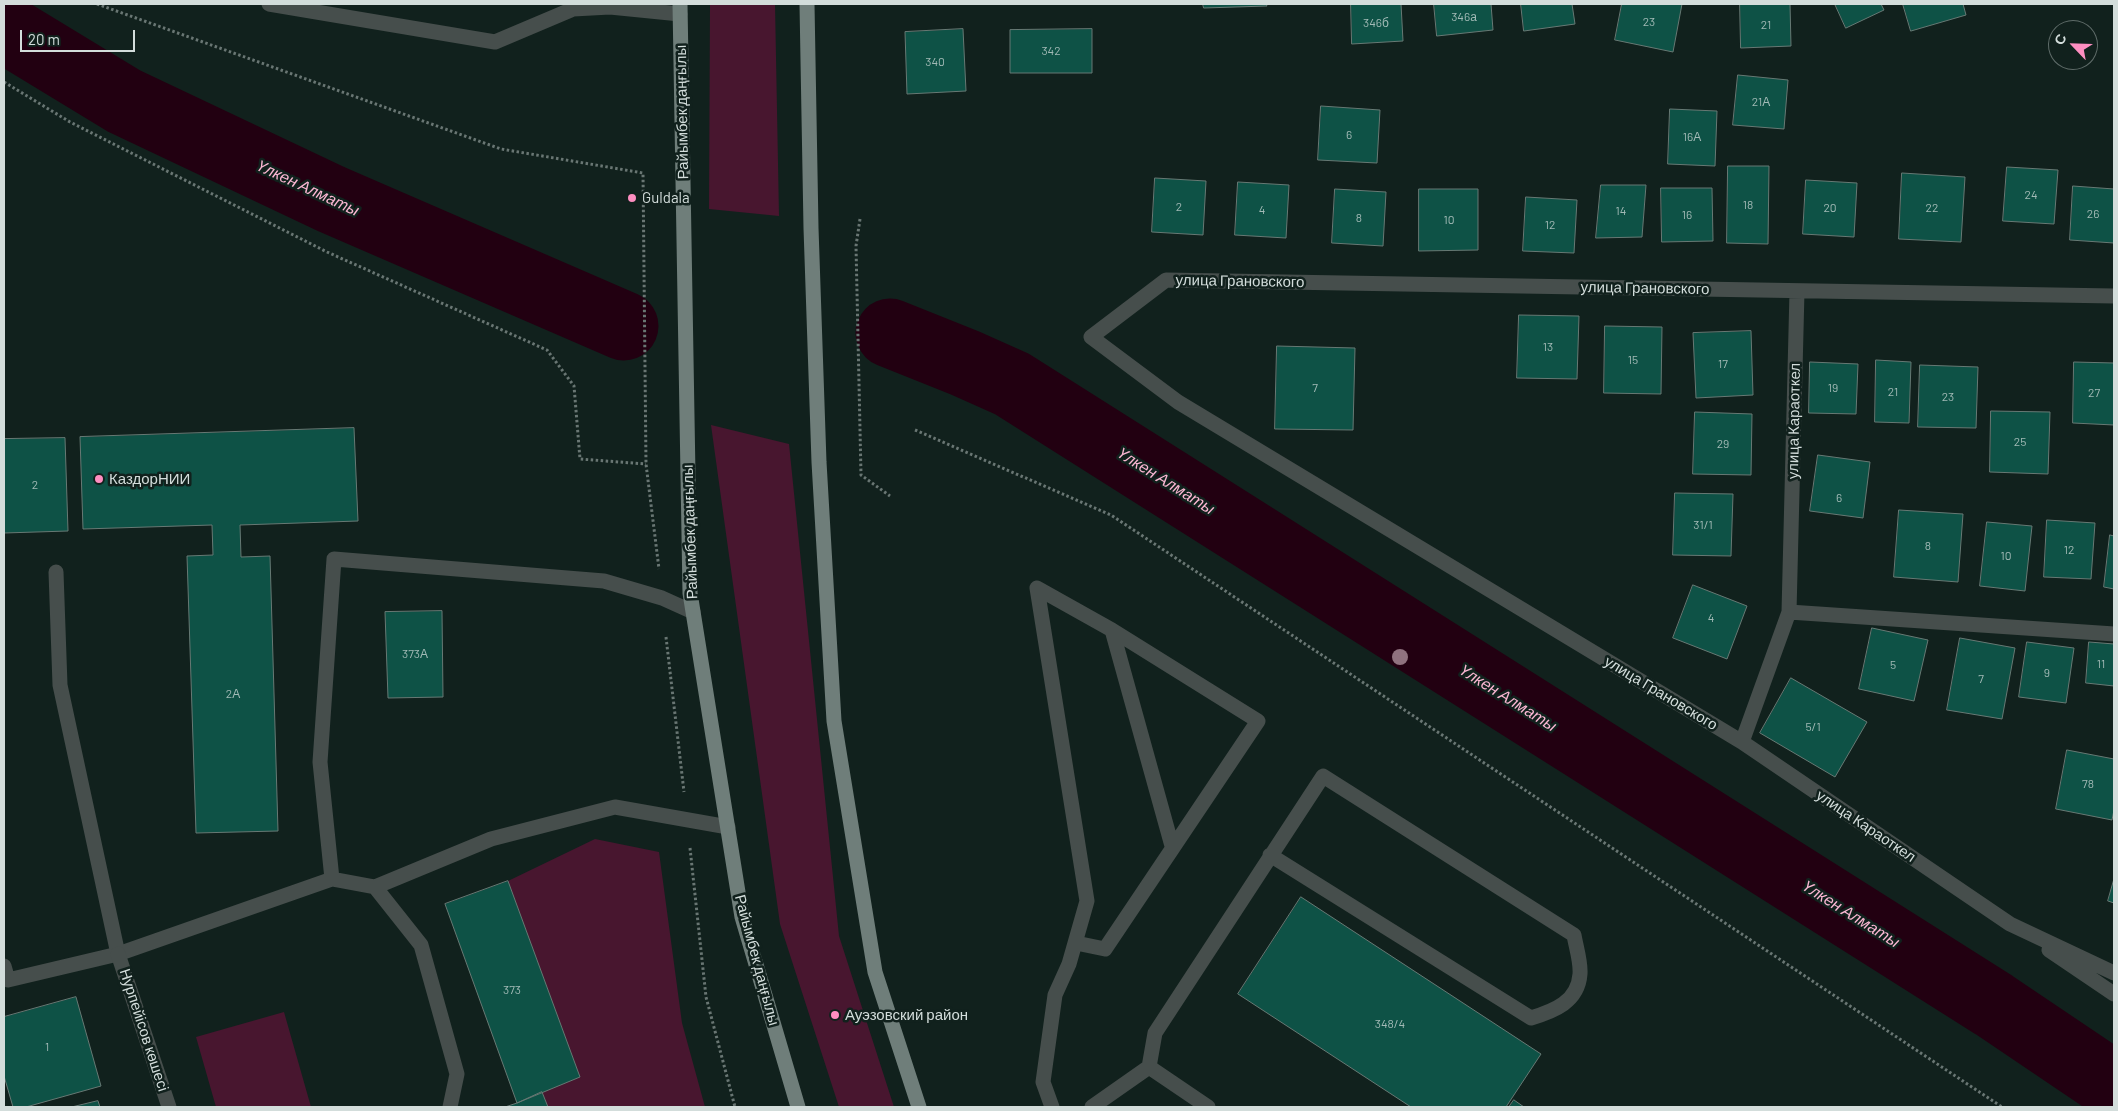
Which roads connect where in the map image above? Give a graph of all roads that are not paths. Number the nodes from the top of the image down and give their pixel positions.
1 (269, 4) edge
2 (807, 4) edge
3 (680, 9) edge
4 (1797, 291) junction
5 (2114, 296) edge
6 (56, 572) dead end
7 (693, 612) junction
8 (1789, 612) junction
9 (1112, 630) junction
10 (2114, 634) edge
11 (1742, 742) junction
12 (728, 827) junction
13 (1172, 846) junction
14 (1270, 855) junction
15 (332, 879) junction
16 (375, 887) junction
17 (2010, 924) junction
18 (1076, 943) junction
19 (118, 954) junction
20 (4, 966) edge
21 (2114, 973) edge
22 (2114, 994) edge
23 (1149, 1067) junction
24 (169, 1107) edge
25 (450, 1107) edge
26 (798, 1107) edge
27 (919, 1107) edge
28 (1052, 1107) edge
29 (1092, 1107) edge
30 (1208, 1107) edge

1 - 3 street
2 - 27 main road
3 - 7 main road, Райымбек даңғылы
4 - 5 street, улица Грановского
4 - 8 street, улица Караоткел
4 - 11 street, улица Грановского
6 - 19 street, Нурпейісов көшесі
7 - 12 main road, Райымбек даңғылы
7 - 15 street
8 - 10 street
8 - 11 street, улица Караоткел
9 - 13 street
9 - 13 street
9 - 18 street
11 - 17 street, улица Караоткел
12 - 16 street
12 - 26 main road, Райымбек даңғылы
13 - 18 street
14 - 14 street
14 - 23 street
15 - 16 street
15 - 19 street
16 - 25 street
17 - 21 street, улица Караоткел
17 - 22 street
18 - 28 street
19 - 20 street
19 - 24 street, Нурпейісов көшесі
23 - 29 street
23 - 30 street

